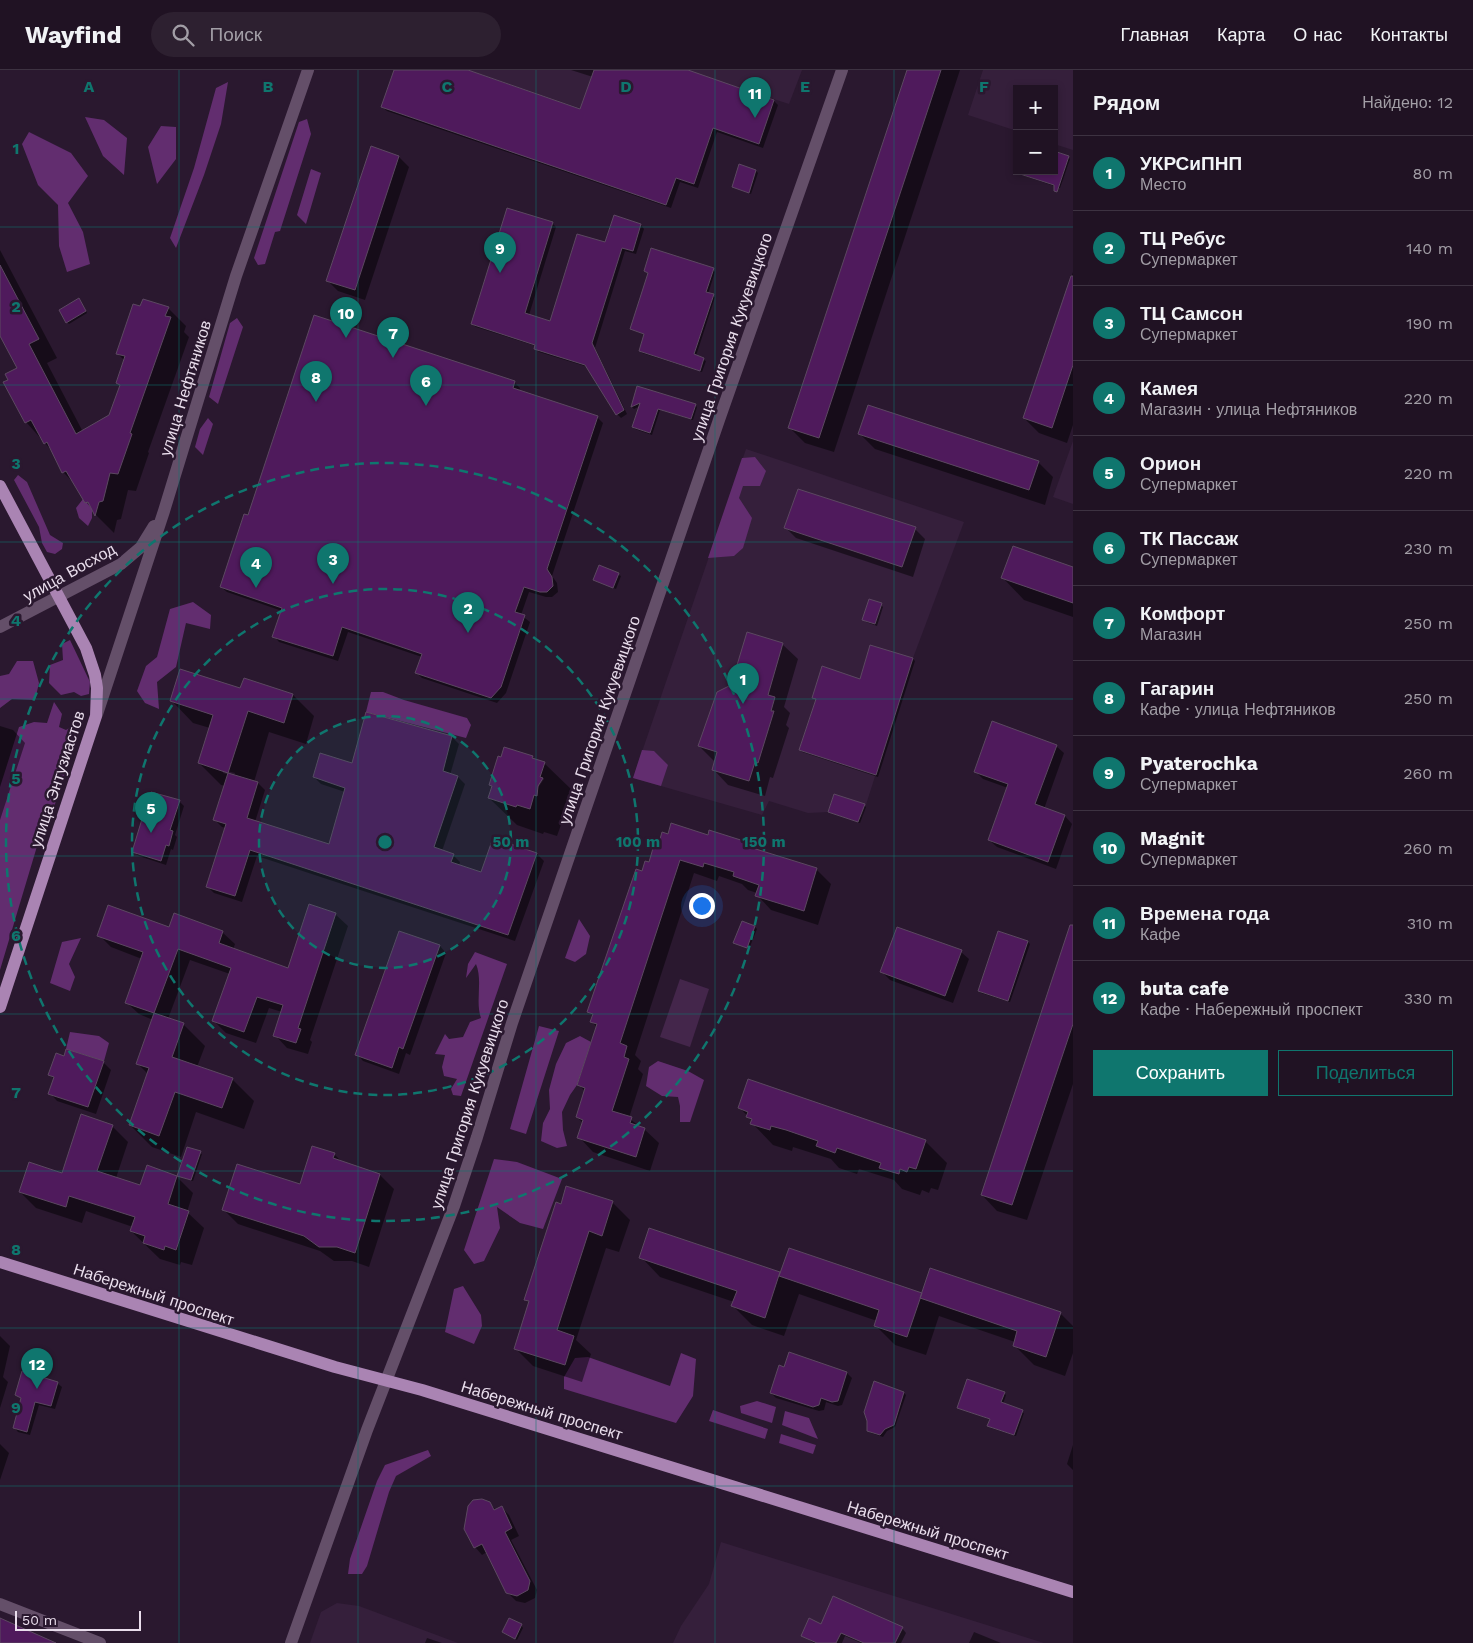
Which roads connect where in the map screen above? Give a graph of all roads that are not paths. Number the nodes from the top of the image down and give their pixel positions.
1 (308, 70) edge
2 (842, 70) edge
3 (0, 486) edge
4 (164, 511) junction
5 (59, 597) junction
6 (0, 628) edge
7 (96, 716) junction
8 (0, 1007) edge
9 (0, 1262) edge
10 (387, 1380) junction
11 (1073, 1592) edge
12 (0, 1604) edge
13 (100, 1643) edge
14 (291, 1643) edge

1 - 4 street, улица Нефтяников
2 - 10 street, улица Григория Кукуевицкого
3 - 5 main road, улица Энтузиастов
4 - 5 street, улица Восход
4 - 7 street, улица Нефтяников
5 - 6 street, улица Восход
5 - 7 main road, улица Энтузиастов
7 - 8 main road, улица Энтузиастов
9 - 10 main road, Набережный проспект
10 - 11 main road, Набережный проспект
10 - 14 street, улица Григория Кукуевицкого
12 - 13 street

